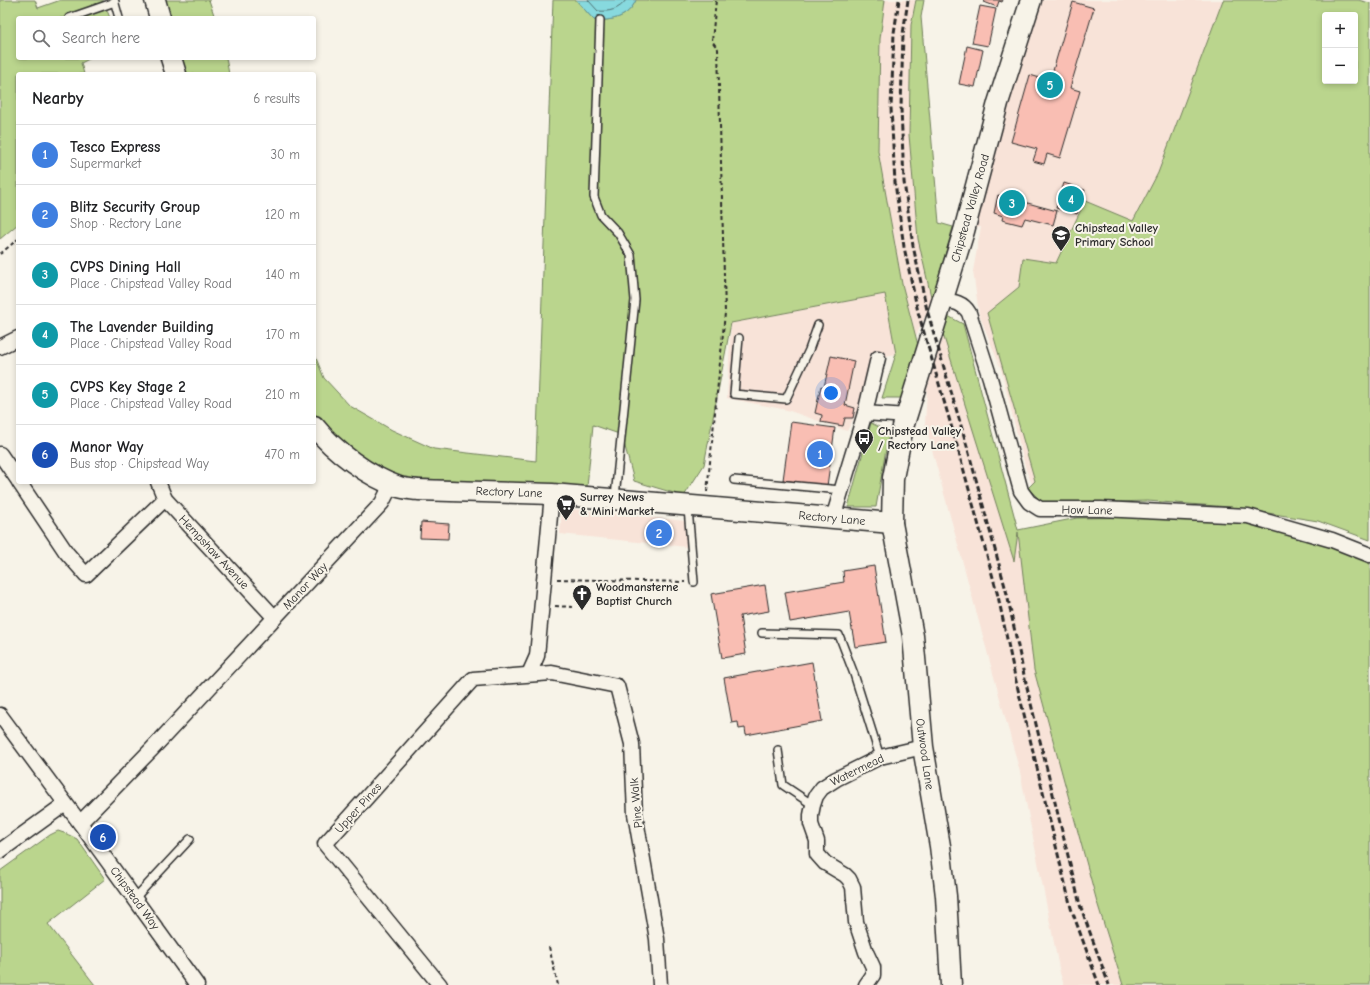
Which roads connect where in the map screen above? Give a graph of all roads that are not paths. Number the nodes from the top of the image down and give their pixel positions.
1 (155, 0) edge
2 (1031, 0) edge
3 (114, 1) edge
4 (74, 16) edge
5 (118, 16) edge
6 (159, 16) edge
7 (600, 20) dead end
8 (172, 60) edge
9 (175, 72) edge
10 (943, 301) junction
11 (818, 325) dead end
12 (739, 338) dead end
13 (16, 339) edge
14 (0, 347) edge
15 (878, 358) dead end
16 (865, 413) junction
17 (907, 416) junction
18 (316, 428) edge
19 (0, 454) edge
20 (16, 478) edge
21 (734, 480) dead end
22 (388, 482) junction
23 (20, 484) edge
24 (159, 484) edge
25 (841, 490) junction
26 (552, 494) junction
27 (165, 498) junction
28 (615, 499) junction
29 (697, 506) junction
30 (833, 518) junction
31 (892, 523) junction
32 (1370, 555) edge
33 (694, 582) road end
34 (276, 618) junction
35 (762, 633) dead end
36 (537, 656) junction
37 (552, 673) junction
38 (530, 674) junction
39 (0, 715) edge
40 (923, 747) junction
41 (778, 750) dead end
42 (880, 757) junction
43 (65, 804) junction
44 (813, 805) junction
45 (80, 823) junction
46 (190, 839) dead end
47 (0, 851) edge
48 (135, 898) junction
49 (197, 985) edge
50 (440, 985) edge
51 (660, 985) edge
52 (866, 985) edge
53 (951, 985) edge

1 - 6 main road
2 - 10 main road, Chipstead Valley Road
3 - 4 lane
3 - 5 lane
7 - 28 lane
8 - 9 main road
10 - 17 main road, Chipstead Valley Road
10 - 32 street, How Lane
11 - 12 lane
13 - 14 street
15 - 16 street
16 - 17 street
16 - 25 street
17 - 31 main road, Chipstead Valley Road
18 - 22 main road, Rectory Lane
19 - 20 street
21 - 25 lane
22 - 26 main road, Rectory Lane
22 - 34 street, Manor Way
23 - 27 street
24 - 27 street, Hempshaw Avenue
25 - 30 street
26 - 28 main road, Rectory Lane
26 - 36 street
27 - 34 street, Hempshaw Avenue
28 - 29 main road, Rectory Lane
29 - 30 main road, Rectory Lane
29 - 33 lane
30 - 31 main road, Rectory Lane
31 - 40 main road, Outwood Lane
34 - 45 street, Manor Way
35 - 42 lane
36 - 37 street
36 - 38 street
37 - 38 street, Pine Walk
37 - 51 street, Pine Walk
38 - 50 street, Upper Pines
39 - 43 street, Chipstead Way
40 - 42 street, Watermead
40 - 53 main road, Outwood Lane
41 - 44 lane
42 - 44 street, Watermead
43 - 45 street, Chipstead Way
43 - 47 street
44 - 52 street, Watermead
45 - 48 street, Chipstead Way
46 - 48 lane
48 - 49 street, Chipstead Way

